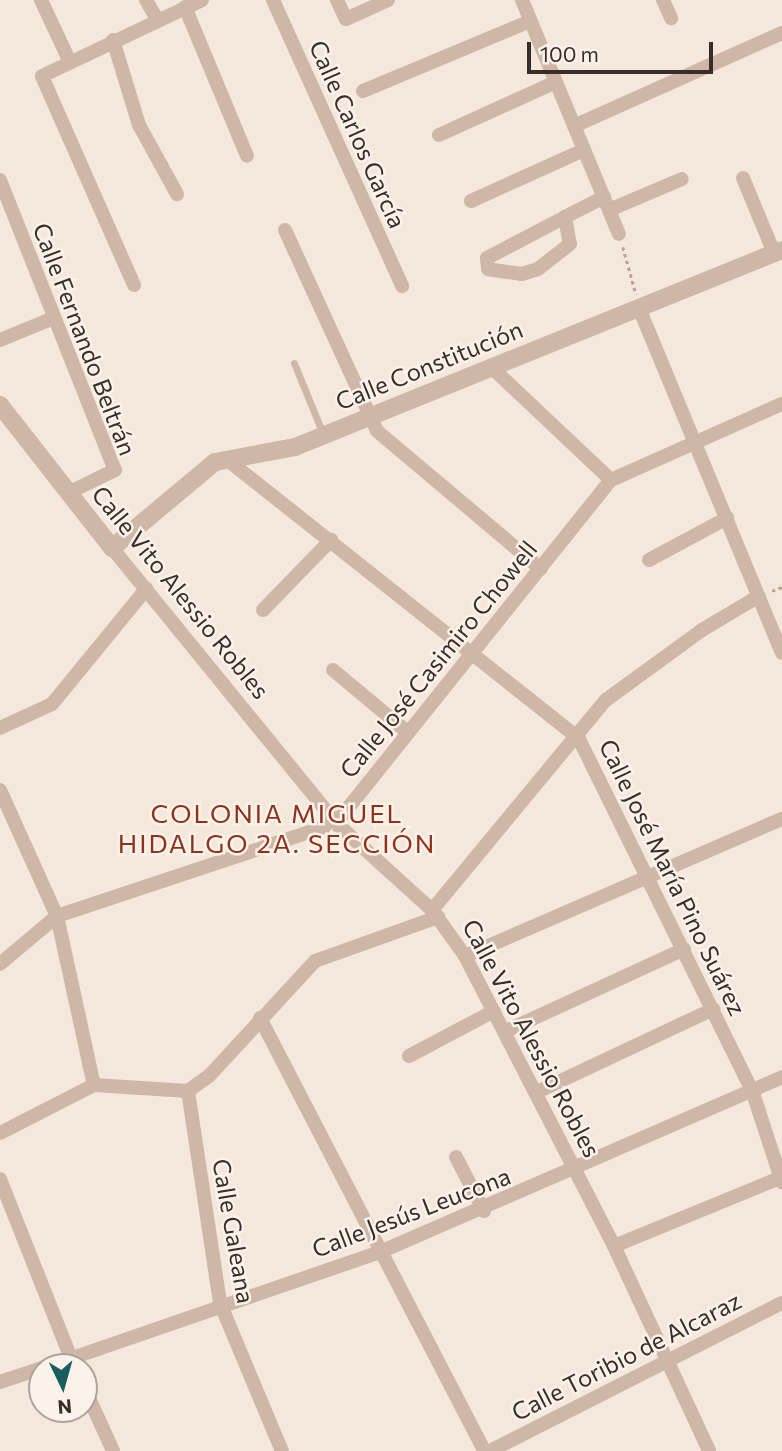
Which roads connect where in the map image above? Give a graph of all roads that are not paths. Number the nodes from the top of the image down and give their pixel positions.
1 (41, 0) edge
2 (146, 0) edge
3 (202, 0) edge
4 (273, 0) edge
5 (337, 0) edge
6 (388, 0) edge
7 (522, 0) edge
8 (663, 0) edge
9 (186, 7) junction
10 (671, 18) dead end
11 (157, 19) junction
12 (530, 21) junction
13 (782, 33) edge
14 (113, 40) junction
15 (69, 60) junction
16 (556, 82) junction
17 (363, 91) dead end
18 (574, 126) junction
19 (439, 135) dead end
20 (584, 150) junction
21 (247, 156) dead end
22 (743, 178) dead end
23 (682, 179) dead end
24 (0, 180) edge
25 (177, 194) dead end
26 (471, 201) dead end
27 (606, 203) junction
28 (565, 217) junction
29 (285, 230) dead end
30 (619, 234) road end
31 (778, 252) edge
32 (134, 285) dead end
33 (402, 286) dead end
34 (639, 308) junction
35 (54, 318) junction
36 (0, 340) edge
37 (294, 363) dead end
38 (490, 366) junction
39 (782, 404) edge
40 (0, 405) edge
41 (369, 415) junction
42 (324, 434) junction
43 (696, 439) junction
44 (225, 458) junction
45 (611, 480) junction
46 (69, 492) junction
47 (727, 518) junction
48 (331, 540) junction
49 (112, 548) junction
50 (649, 560) dead end
51 (541, 569) junction
52 (146, 589) junction
53 (759, 596) junction
54 (263, 610) dead end
55 (470, 652) junction
56 (782, 653) edge
57 (333, 670) dead end
58 (0, 728) edge
59 (406, 731) junction
60 (579, 739) junction
61 (0, 790) edge
62 (782, 819) edge
63 (336, 823) junction
64 (645, 878) junction
65 (435, 913) junction
66 (57, 916) junction
67 (684, 949) junction
68 (465, 956) junction
69 (0, 964) edge
70 (713, 1009) junction
71 (494, 1011) junction
72 (260, 1018) junction
73 (506, 1031) junction
74 (409, 1056) dead end
75 (782, 1077) edge
76 (94, 1085) junction
77 (188, 1091) junction
78 (537, 1092) junction
79 (753, 1093) junction
80 (0, 1133) edge
81 (456, 1157) dead end
82 (576, 1170) junction
83 (0, 1179) edge
84 (781, 1180) edge
85 (484, 1211) junction
86 (614, 1246) junction
87 (380, 1252) junction
88 (220, 1303) junction
89 (782, 1303) edge
90 (69, 1353) edge
91 (98, 1353) edge
92 (667, 1360) junction
93 (28, 1373) edge
94 (0, 1382) edge
95 (98, 1418) edge
96 (113, 1451) edge
97 (282, 1451) edge
98 (484, 1451) edge
99 (490, 1451) edge
100 (709, 1451) edge

1 - 15 street
2 - 11 street
3 - 9 street
4 - 33 street, Calle Carlos García
5 - 6 street
7 - 12 street
8 - 10 street
9 - 11 street
9 - 21 street
11 - 14 street
12 - 16 street
12 - 17 street
13 - 18 street
14 - 15 street
14 - 25 street
15 - 32 street
16 - 18 street
16 - 19 street
18 - 20 street
20 - 26 street
20 - 27 street
22 - 31 street
23 - 27 street
24 - 35 street, Calle Fernando Beltrán
27 - 28 street
27 - 30 street
28 - 28 street
29 - 41 street
31 - 34 street, Calle Constitución
34 - 38 street, Calle Constitución
34 - 43 street
35 - 36 street
35 - 46 street, Calle Fernando Beltrán
37 - 42 lane
38 - 41 street, Calle Constitución
38 - 45 street
39 - 43 street, Calle José Casimiro Chowell
40 - 46 street, Calle Vito Alessio Robles
41 - 42 street, Calle Constitución
41 - 51 street
42 - 44 street, Calle Constitución
43 - 45 street, Calle José Casimiro Chowell
43 - 47 street
44 - 48 street, Calle José María Pino Suárez
44 - 49 street
45 - 51 street, Calle José Casimiro Chowell
46 - 49 street, Calle Vito Alessio Robles
47 - 50 street
47 - 53 street
48 - 54 street
48 - 55 street, Calle José María Pino Suárez
49 - 52 street, Calle Vito Alessio Robles
51 - 55 street, Calle José Casimiro Chowell
52 - 58 street
52 - 63 street, Calle Vito Alessio Robles
53 - 56 street
53 - 60 street
55 - 59 street, Calle José Casimiro Chowell
55 - 60 street, Calle José María Pino Suárez
57 - 59 street
59 - 63 street, Calle José Casimiro Chowell
60 - 64 street, Calle José María Pino Suárez
60 - 65 street
61 - 66 street
62 - 64 street
63 - 65 street, Calle Vito Alessio Robles
63 - 66 street
64 - 67 street, Calle José María Pino Suárez
64 - 68 street
65 - 68 street, Calle Vito Alessio Robles
65 - 72 street
66 - 69 street
66 - 76 street
67 - 70 street, Calle José María Pino Suárez
67 - 73 street
68 - 71 street, Calle Vito Alessio Robles
70 - 78 street
70 - 79 street, Calle José María Pino Suárez
71 - 73 street, Calle Vito Alessio Robles
71 - 74 street
72 - 77 street
72 - 87 street
73 - 78 street, Calle Vito Alessio Robles
75 - 79 street, Calle Jesús Leucona
76 - 77 street
76 - 80 street
77 - 88 street, Calle Galeana
78 - 82 street, Calle Vito Alessio Robles
79 - 82 street, Calle Jesús Leucona
79 - 84 street, Calle José María Pino Suárez
81 - 85 street
82 - 85 street, Calle Jesús Leucona
82 - 86 street, Calle Vito Alessio Robles
83 - 90 street
84 - 86 street
85 - 87 street, Calle Jesús Leucona
86 - 92 street, Calle Vito Alessio Robles
87 - 88 street, Calle Jesús Leucona
87 - 98 street
88 - 91 street, Calle Jesús Leucona
88 - 97 street, Calle Galeana
89 - 92 street, Calle Toribio de Alcaraz
92 - 99 street, Calle Toribio de Alcaraz
92 - 100 street, Calle Vito Alessio Robles
93 - 94 street, Calle Jesús Leucona
95 - 96 street

